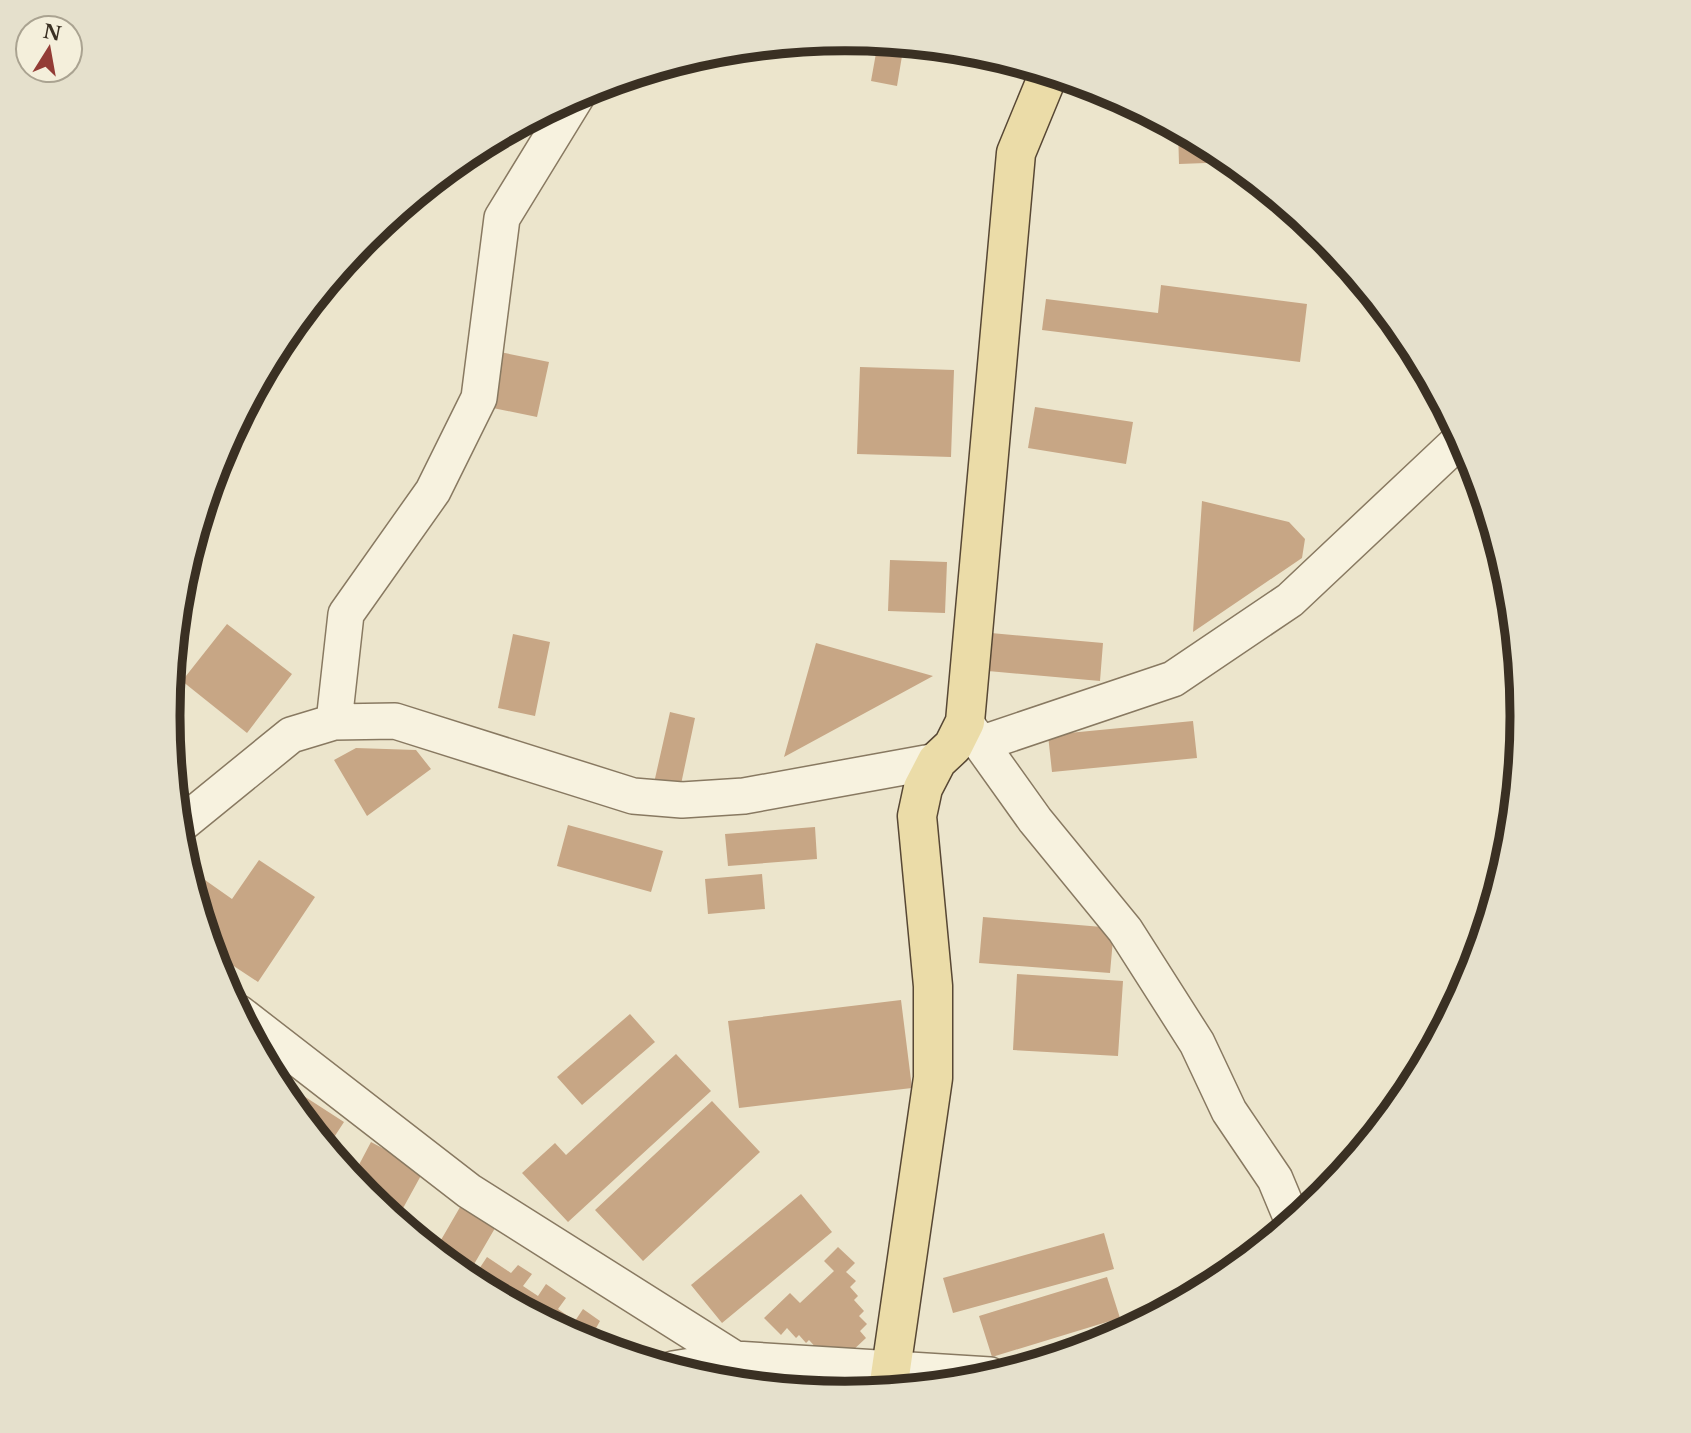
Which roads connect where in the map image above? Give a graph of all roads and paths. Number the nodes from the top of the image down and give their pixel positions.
1 (1045, 82) edge
2 (567, 112) edge
3 (1454, 446) edge
4 (334, 722) junction
5 (972, 733) junction
6 (937, 761) junction
7 (188, 819) edge
8 (257, 1027) edge
9 (1289, 1212) edge
10 (735, 1359) junction
11 (697, 1365) edge
12 (911, 1379) edge
13 (890, 1380) edge

1 - 5 main road
2 - 4 street
3 - 5 street
4 - 6 street
4 - 7 street
5 - 6 main road
5 - 9 street
6 - 13 main road
8 - 10 street
10 - 11 street
10 - 13 street
12 - 13 street

